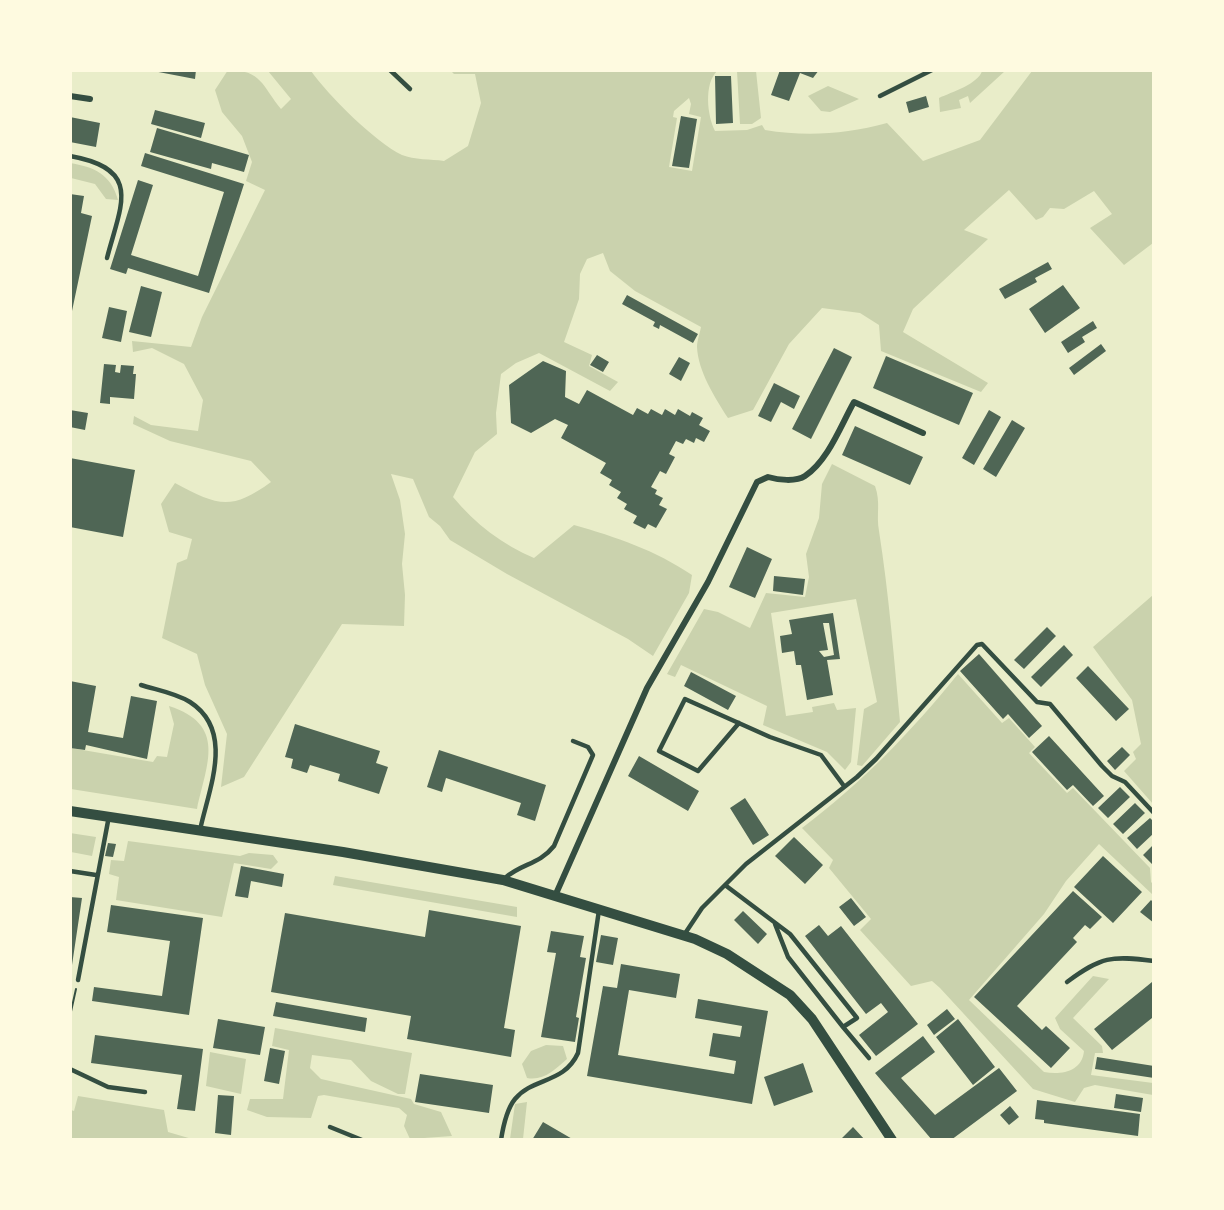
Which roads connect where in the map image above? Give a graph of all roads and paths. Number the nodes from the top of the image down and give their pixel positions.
1 (390, 70) edge
2 (932, 70) edge
3 (410, 89) dead end
4 (70, 96) edge
5 (880, 96) dead end
6 (90, 99) dead end
7 (70, 156) edge
8 (106, 258) dead end
9 (923, 433) dead end
10 (141, 686) dead end
11 (739, 723) junction
12 (573, 741) dead end
13 (844, 786) junction
14 (70, 810) edge
15 (1154, 813) edge
16 (109, 816) junction
17 (200, 830) junction
18 (70, 871) edge
19 (96, 875) junction
20 (503, 880) junction
21 (725, 885) junction
22 (554, 897) junction
23 (599, 910) junction
24 (775, 924) junction
25 (684, 935) junction
26 (1154, 960) edge
27 (70, 972) edge
28 (80, 974) junction
29 (78, 980) joint
30 (1067, 982) dead end
31 (70, 1016) edge
32 (843, 1027) junction
33 (869, 1058) dead end
34 (70, 1069) edge
35 (146, 1092) dead end
36 (330, 1127) dead end
37 (362, 1140) edge
38 (501, 1140) edge
39 (892, 1140) edge

1 - 3 lane
2 - 5 lane
4 - 6 street
7 - 8 lane
9 - 22 street
10 - 17 lane
11 - 11 lane
11 - 13 lane
12 - 20 lane
13 - 15 lane
13 - 21 lane
14 - 16 street
16 - 17 street
16 - 19 lane
17 - 20 street
18 - 19 lane
19 - 28 lane
20 - 22 street
21 - 24 lane
21 - 25 lane
22 - 23 street
23 - 25 street
23 - 38 lane
24 - 32 lane
24 - 32 lane
25 - 39 street
26 - 30 lane
27 - 28 lane
28 - 29 lane
29 - 31 path
32 - 33 lane
34 - 35 lane
36 - 37 lane

